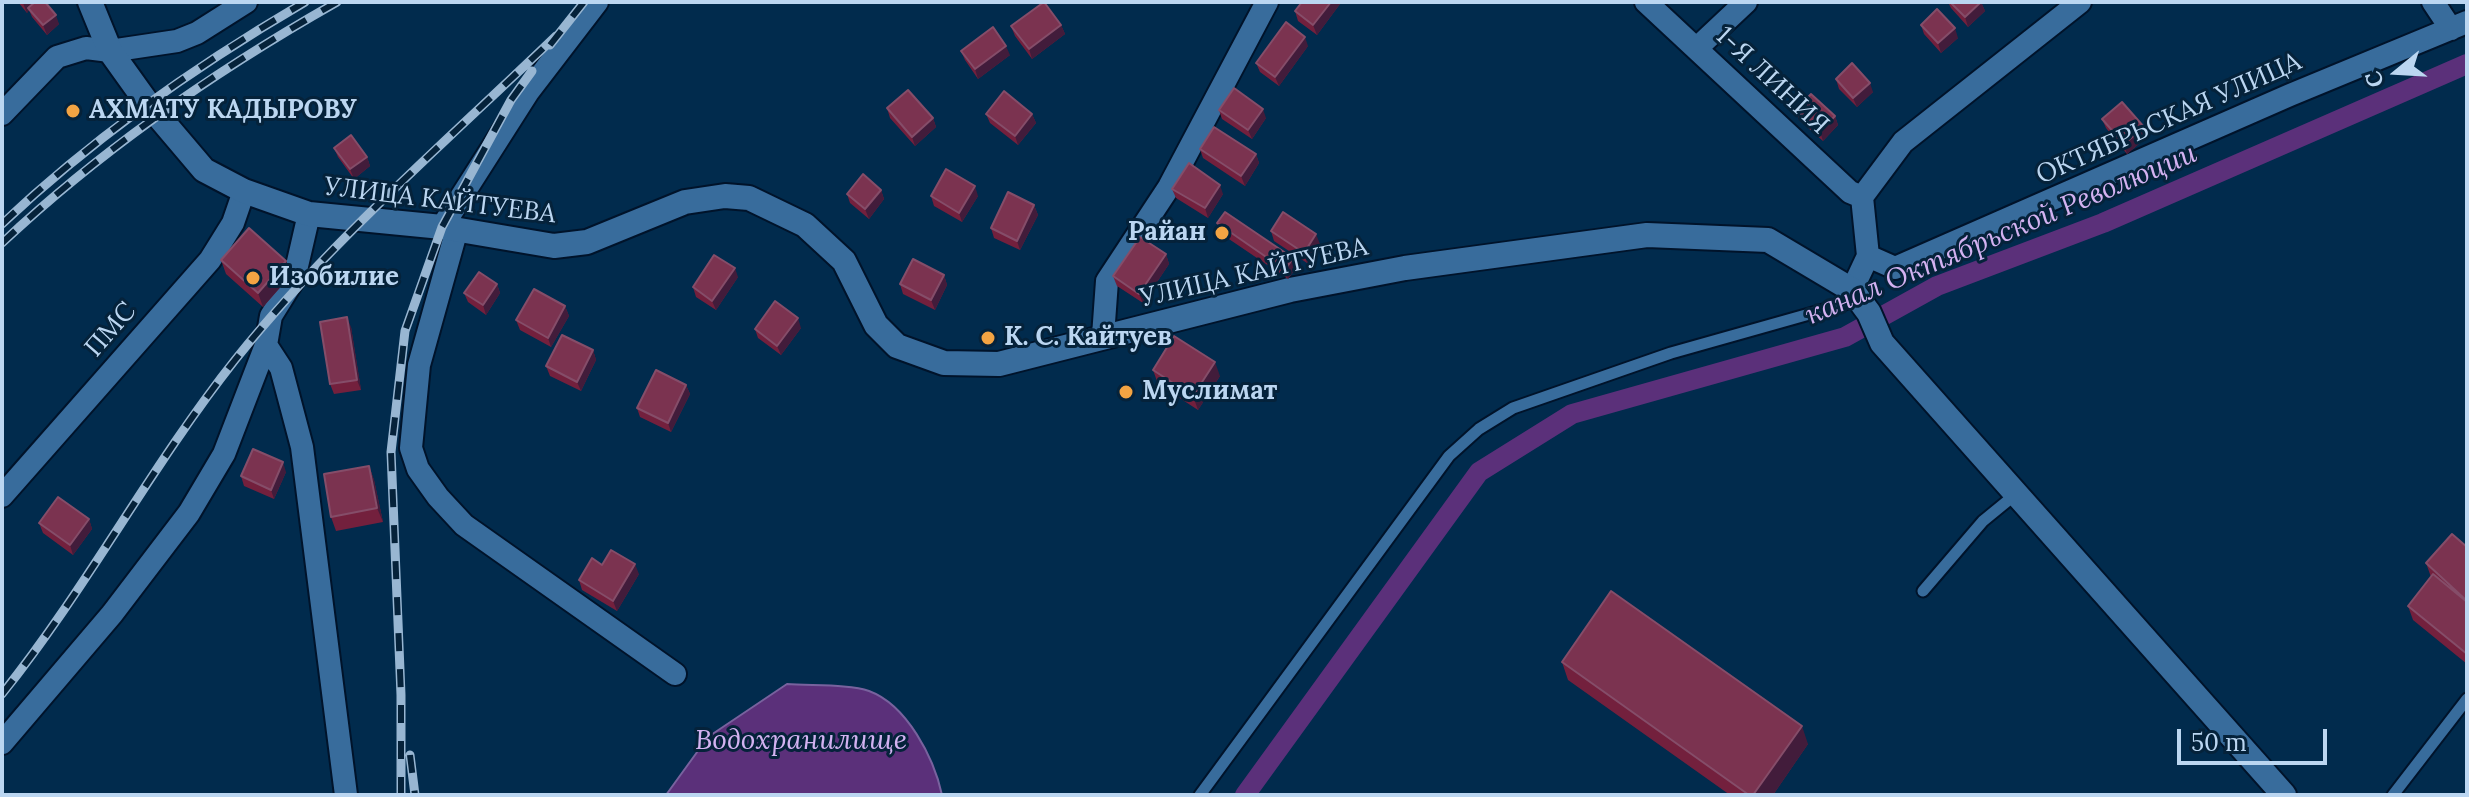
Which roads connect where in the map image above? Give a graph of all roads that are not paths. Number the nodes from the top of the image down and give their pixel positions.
1 (90, 2) edge
2 (246, 2) edge
3 (597, 2) edge
4 (1267, 2) edge
5 (1646, 2) edge
6 (1746, 2) edge
7 (2080, 2) edge
8 (2433, 2) edge
9 (2459, 26) edge
10 (1697, 48) junction
11 (110, 51) junction
12 (2, 114) edge
13 (244, 191) junction
14 (1862, 197) junction
15 (309, 214) junction
16 (450, 228) junction
17 (1868, 256) junction
18 (1860, 301) junction
19 (1103, 336) junction
20 (266, 345) junction
21 (2016, 494) junction
22 (2, 496) edge
23 (1923, 591) dead end
24 (675, 674) dead end
25 (2467, 699) edge
26 (2, 743) edge
27 (346, 795) edge
28 (1200, 795) edge
29 (2284, 795) edge
30 (2393, 795) edge

1 - 11 main road, УЛИЦА КАЙТУЕВА
2 - 11 street
3 - 16 street
4 - 19 street
5 - 10 street, 1-Я ЛИНИЯ
6 - 10 street
7 - 14 street
8 - 9 street
9 - 17 street, ОКТЯБРЬСКАЯ УЛИЦА
10 - 14 street, 1-Я ЛИНИЯ
11 - 12 street
11 - 13 main road, УЛИЦА КАЙТУЕВА
13 - 15 main road, УЛИЦА КАЙТУЕВА
13 - 22 street, ПМС
14 - 17 street
15 - 16 main road, УЛИЦА КАЙТУЕВА
15 - 20 street
16 - 19 main road, УЛИЦА КАЙТУЕВА
16 - 24 street
17 - 18 street
18 - 19 main road, УЛИЦА КАЙТУЕВА
18 - 21 main road
18 - 28 lane
20 - 26 street
20 - 27 street
21 - 23 lane
21 - 29 main road
25 - 30 lane

